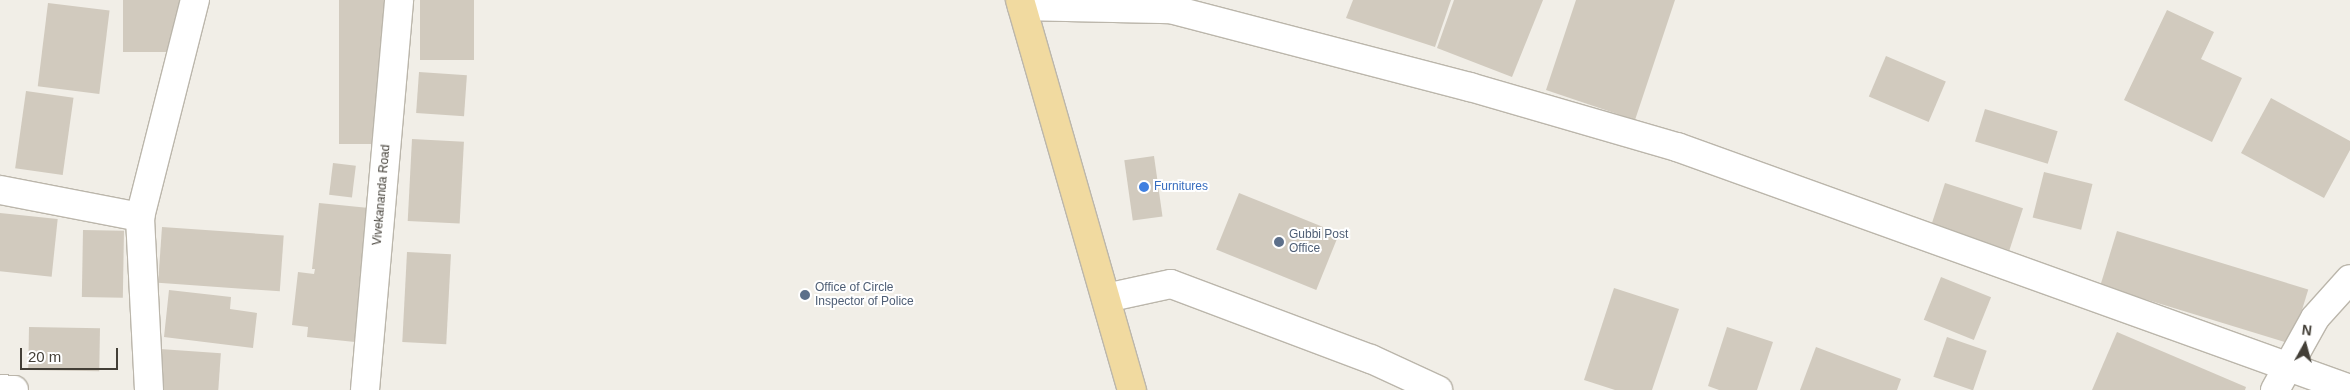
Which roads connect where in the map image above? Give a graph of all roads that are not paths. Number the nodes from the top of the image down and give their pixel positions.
1 (195, 0) edge
2 (399, 0) edge
3 (1021, 3) edge
4 (0, 190) edge
5 (140, 217) junction
6 (2350, 279) edge
7 (1106, 298) junction
8 (2281, 379) edge
9 (0, 388) edge
10 (2350, 389) edge
11 (14, 390) edge
12 (149, 390) edge
13 (365, 390) edge
14 (1132, 390) edge
15 (1438, 390) edge

1 - 5 street
2 - 13 street, Vivekananda Road
3 - 7 main road
3 - 8 street
4 - 5 street
5 - 12 street
6 - 8 street
7 - 14 main road
7 - 15 street
8 - 10 street
9 - 11 street

